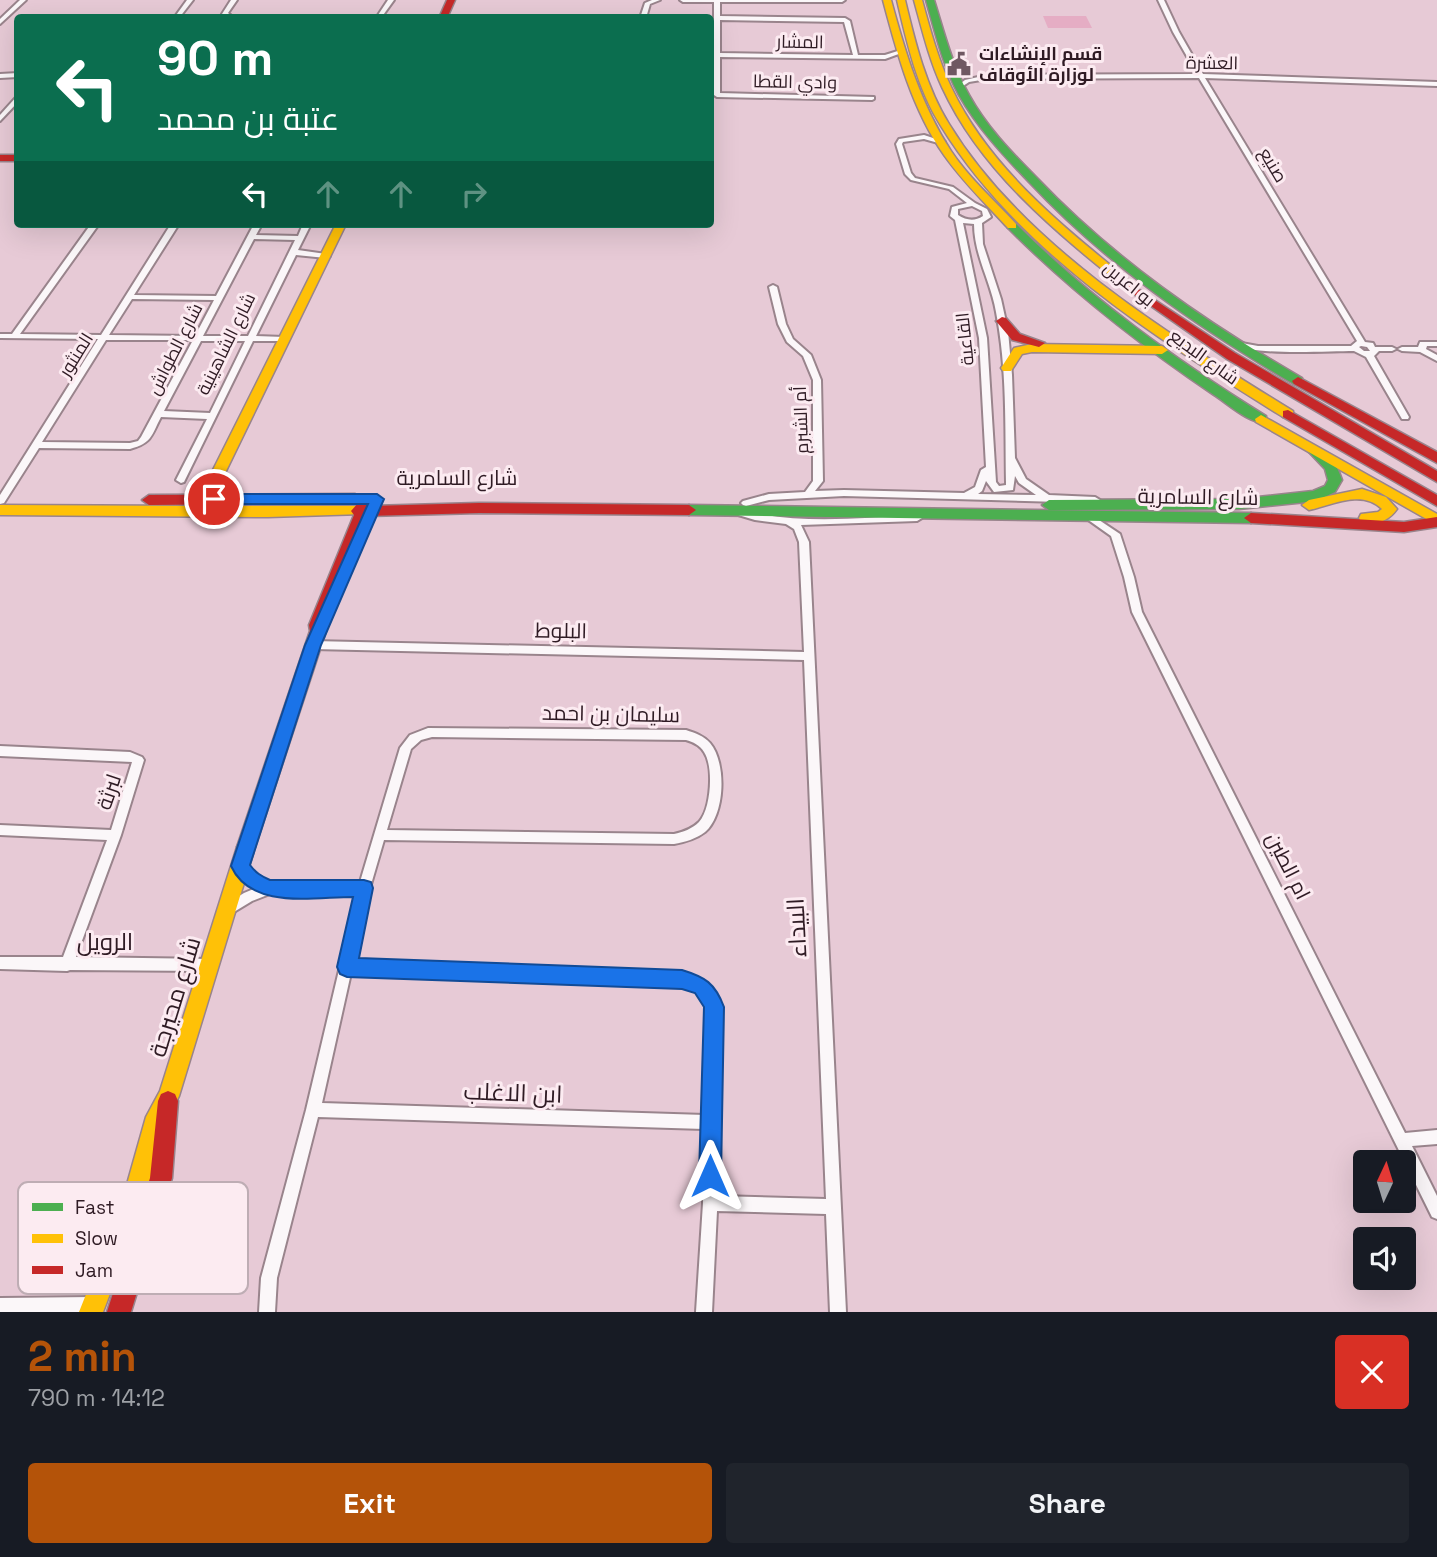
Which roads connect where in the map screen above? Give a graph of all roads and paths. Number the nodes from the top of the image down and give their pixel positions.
1 (23, 0) edge
2 (190, 0) edge
3 (657, 0) edge
4 (683, 0) edge
5 (749, 0) edge
6 (842, 0) edge
7 (887, 0) edge
8 (901, 0) edge
9 (918, 0) edge
10 (930, 0) edge
11 (1161, 0) edge
12 (717, 1) edge
13 (179, 14) edge
14 (644, 14) edge
15 (717, 18) junction
16 (0, 22) edge
17 (715, 55) junction
18 (856, 57) junction
19 (897, 59) junction
20 (952, 67) junction
21 (714, 69) edge
22 (1201, 76) junction
23 (987, 78) junction
24 (1437, 84) edge
25 (714, 86) edge
26 (960, 86) junction
27 (872, 98) dead end
28 (14, 102) edge
29 (977, 113) junction
30 (0, 119) edge
31 (938, 136) junction
32 (1016, 186) junction
33 (958, 194) junction
34 (973, 204) junction
35 (959, 205) junction
36 (959, 220) junction
37 (978, 222) junction
38 (92, 228) edge
39 (173, 228) edge
40 (256, 228) edge
41 (305, 228) edge
42 (339, 228) edge
43 (251, 237) junction
44 (300, 238) junction
45 (292, 252) junction
46 (326, 256) junction
47 (774, 287) dead end
48 (131, 297) junction
49 (219, 298) junction
50 (1002, 321) junction
51 (1134, 330) junction
52 (0, 336) edge
53 (14, 336) junction
54 (106, 337) junction
55 (198, 339) junction
56 (249, 339) junction
57 (284, 339) junction
58 (1235, 344) junction
59 (1437, 344) edge
60 (1359, 346) junction
61 (1288, 348) junction
62 (1392, 349) dead end
63 (1402, 349) dead end
64 (1162, 350) junction
65 (1422, 350) junction
66 (1372, 352) junction
67 (1437, 358) edge
68 (1007, 368) junction
69 (1274, 369) junction
70 (159, 414) junction
71 (213, 416) junction
72 (1405, 417) dead end
73 (38, 445) junction
74 (1010, 448) junction
75 (1314, 450) junction
76 (988, 457) junction
77 (1437, 458) edge
78 (222, 471) junction
79 (1437, 477) edge
80 (181, 480) dead end
81 (818, 481) junction
82 (834, 494) junction
83 (808, 495) junction
84 (172, 499) junction
85 (1048, 499) junction
86 (246, 500) junction
87 (1437, 501) edge
88 (206, 503) junction
89 (0, 504) edge
90 (1199, 504) junction
91 (1239, 504) junction
92 (617, 505) junction
93 (960, 506) junction
94 (740, 507) junction
95 (367, 512) junction
96 (1090, 517) junction
97 (1126, 517) junction
98 (1290, 519) junction
99 (787, 520) junction
100 (819, 521) junction
101 (1437, 521) edge
102 (1115, 534) junction
103 (804, 542) junction
104 (316, 638) junction
105 (808, 656) junction
106 (0, 751) edge
107 (0, 830) edge
108 (115, 835) junction
109 (379, 835) junction
110 (241, 866) junction
111 (270, 888) junction
112 (364, 888) junction
113 (224, 912) junction
114 (0, 963) edge
115 (66, 965) junction
116 (209, 965) junction
117 (347, 967) junction
118 (169, 1096) junction
119 (313, 1110) junction
120 (710, 1122) junction
121 (1437, 1138) edge
122 (1404, 1140) junction
123 (139, 1182) edge
124 (160, 1182) edge
125 (710, 1203) junction
126 (834, 1207) junction
127 (1437, 1212) edge
128 (125, 1294) edge
129 (0, 1306) edge
130 (92, 1309) edge
131 (119, 1312) edge
132 (267, 1312) edge
133 (704, 1312) edge
134 (838, 1312) edge

1 - 16 street
2 - 13 street
3 - 14 street
4 - 12 street
5 - 6 street
5 - 12 street
7 - 19 main road
8 - 31 main road, بو اعرين
9 - 32 main road, بو اعرين
10 - 20 main road, شارع البديع
11 - 22 street, صنيع
12 - 15 street
15 - 17 street
15 - 18 street
17 - 18 street, المشار
17 - 21 street
18 - 19 street, المشار
19 - 31 main road
20 - 23 street, العشرة
20 - 26 main road, شارع البديع
22 - 23 street, العشرة
22 - 24 street, العشرة
22 - 60 street, صنيع
23 - 26 street, العشرة
25 - 27 street, وادي القطا
26 - 29 main road, شارع البديع
28 - 30 street
29 - 32 main road
29 - 58 main road, شارع البديع
31 - 33 street
31 - 51 main road, شارع البديع
31 - 87 main road, بو اعرين
32 - 79 main road, بو اعرين
33 - 34 street
33 - 35 street
34 - 35 street
34 - 37 street, القاعية
35 - 36 street, القاعية
36 - 37 street
36 - 76 street, القاعية
37 - 50 street, القاعية
38 - 53 street
39 - 48 street, المنثور
40 - 43 street, شارع الطواش
41 - 44 street, شارع الشاهينية
42 - 46 main road
43 - 44 street
43 - 49 street, شارع الطواش
44 - 45 street, شارع الشاهينية
45 - 46 street
45 - 56 street, شارع الشاهينية
46 - 57 main road
47 - 81 street, أم الشبرم
48 - 49 street, شارع الطواش
48 - 54 street, المنثور
49 - 55 street, شارع الطواش
50 - 51 main road
50 - 68 street, القاعية
51 - 64 main road, شارع البديع
52 - 53 street
53 - 54 street
54 - 55 street
54 - 73 street, المنثور
55 - 56 street
55 - 70 street, شارع الطواش
56 - 57 street
56 - 71 street, شارع الشاهينية
57 - 78 main road
58 - 61 street
58 - 69 main road, شارع البديع
59 - 65 street
60 - 61 street
60 - 66 street
61 - 69 street
62 - 66 street
63 - 65 street
64 - 68 main road
64 - 75 main road, شارع البديع
65 - 67 street
66 - 72 street
68 - 74 street, القاعية
69 - 77 main road, شارع البديع
70 - 71 street, شارع الطواش
70 - 73 street, شارع الطواش
71 - 80 street, شارع الشاهينية
73 - 89 street, المنثور
74 - 76 street, القاعية
74 - 85 street, القاعية
75 - 91 main road, شارع السامرية
75 - 101 main road, شارع البديع
76 - 93 street, القاعية
78 - 84 main road
78 - 86 main road
78 - 88 main road
81 - 82 street, أم الشبرم
81 - 83 street, أم الشبرم
82 - 83 street, شارع السامرية
82 - 93 street, شارع السامرية
83 - 94 street, شارع السامرية
84 - 88 main road, شارع السامرية
84 - 89 main road, شارع السامرية
85 - 90 street, شارع السامرية
85 - 93 street, شارع السامرية
86 - 88 main road, شارع السامرية
86 - 95 main road, شارع السامرية
88 - 89 main road, شارع السامرية
88 - 95 main road, شارع السامرية
90 - 91 main road, شارع السامرية
90 - 94 main road, شارع السامرية
91 - 98 main road
92 - 94 main road, شارع السامرية
92 - 95 main road, شارع السامرية
92 - 95 main road, شارع السامرية
93 - 94 main road, شارع السامرية
93 - 96 main road, شارع السامرية
93 - 100 street, شارع السامرية
94 - 99 street, شارع السامرية
95 - 104 main road, شارع محيرجة
96 - 97 main road, شارع السامرية
96 - 102 street
97 - 98 main road, شارع السامرية
97 - 102 street
98 - 101 main road, شارع السامرية
99 - 100 street, شارع السامرية
99 - 103 street
100 - 103 street
102 - 122 street, ام الطين
103 - 105 street, البيداء
104 - 105 street, البلوط
104 - 110 main road, شارع محيرجة
105 - 126 street, البيداء
106 - 108 street, لبرثة
107 - 108 street
108 - 115 street, لبرثة
109 - 109 street, سليمان بن احمد
109 - 112 street, سليمان بن احمد
110 - 111 street
110 - 113 main road, شارع محيرجة
111 - 112 street
111 - 113 street
112 - 117 street, سليمان بن احمد
113 - 116 main road, شارع محيرجة
114 - 115 street, الرويل
115 - 116 street, الرويل
116 - 118 main road, شارع محيرجة
117 - 119 street, سليمان بن احمد
117 - 120 street
118 - 123 main road, شارع محيرجة
118 - 124 main road, شارع محيرجة
119 - 120 street, ابن الاغلب
119 - 132 street, سليمان بن احمد
120 - 125 street
121 - 122 street
122 - 127 street, ام الطين
125 - 126 street
125 - 133 street
126 - 134 street, البيداء
128 - 131 main road, شارع محيرجة
129 - 130 street

